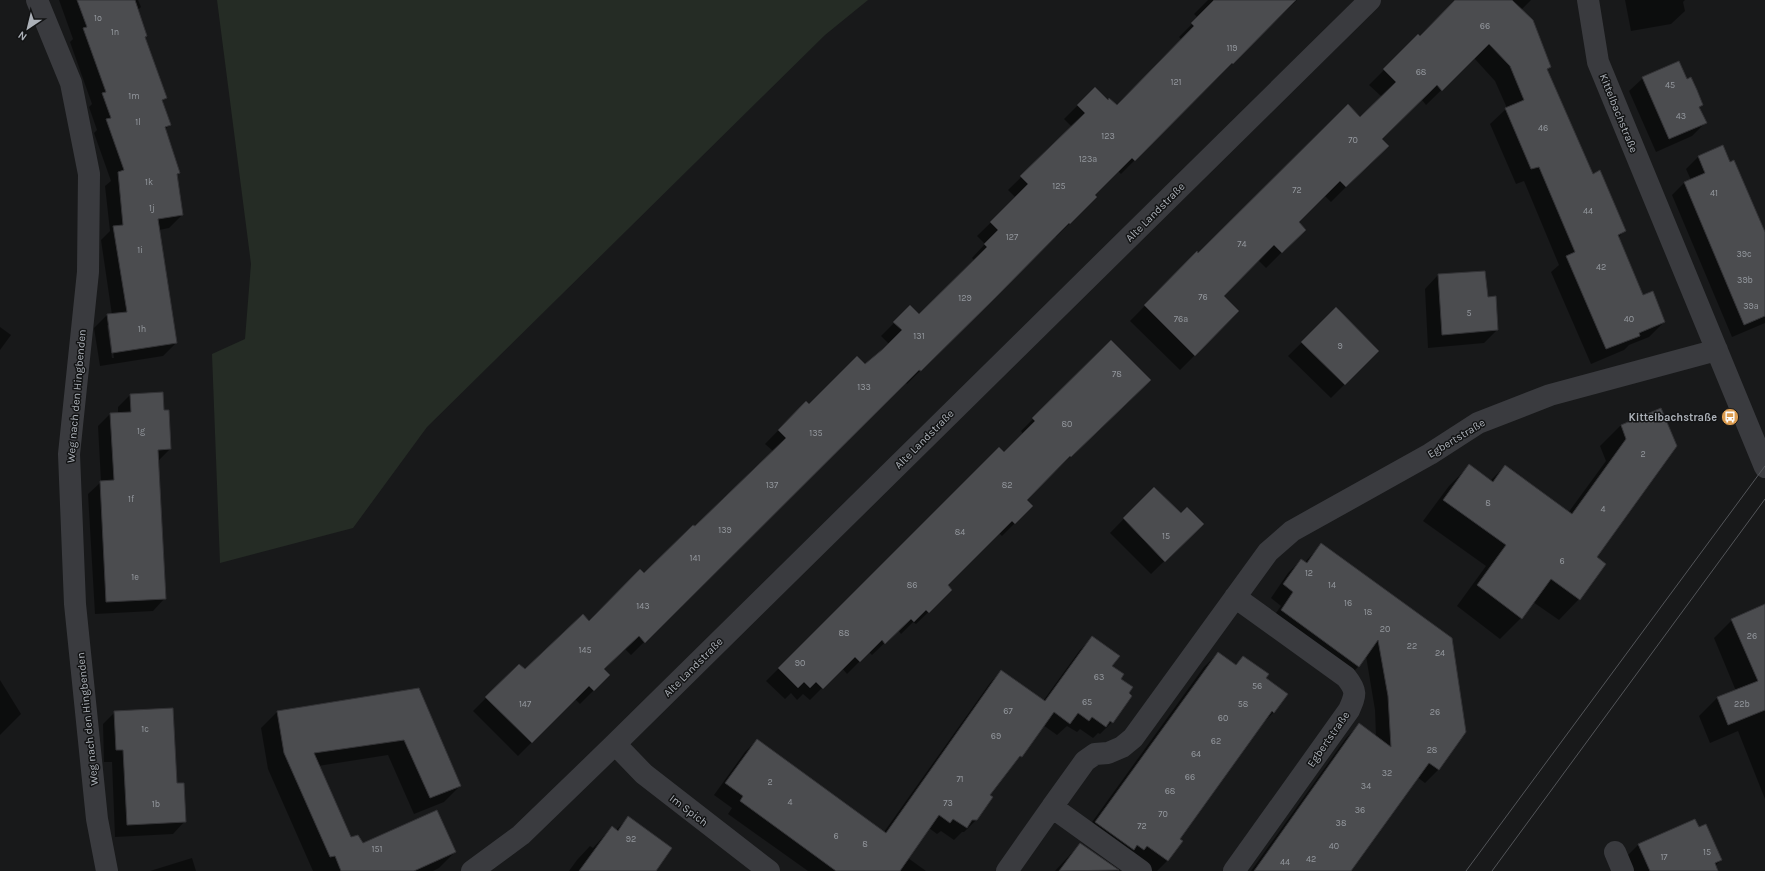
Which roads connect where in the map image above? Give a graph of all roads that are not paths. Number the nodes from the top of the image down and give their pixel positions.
1 (37, 0) edge
2 (1370, 0) edge
3 (1588, 0) edge
4 (1717, 350) junction
5 (1765, 467) edge
6 (1234, 597) junction
7 (616, 744) junction
8 (1052, 807) junction
9 (107, 871) edge
10 (472, 871) edge
11 (769, 871) edge
12 (1007, 871) edge
13 (1141, 871) edge
14 (1234, 871) edge

1 - 9 street, Weg nach den Hingbenden
2 - 7 street, Alte Landstraße
3 - 4 street, Kittelbachstraße
4 - 5 street, Kittelbachstraße
4 - 6 street, Egbertstraße
6 - 8 street, Egbertstraße
6 - 14 street, Egbertstraße
7 - 10 street, Alte Landstraße
7 - 11 street, Im Spich
8 - 12 street, Egbertstraße
8 - 13 street

